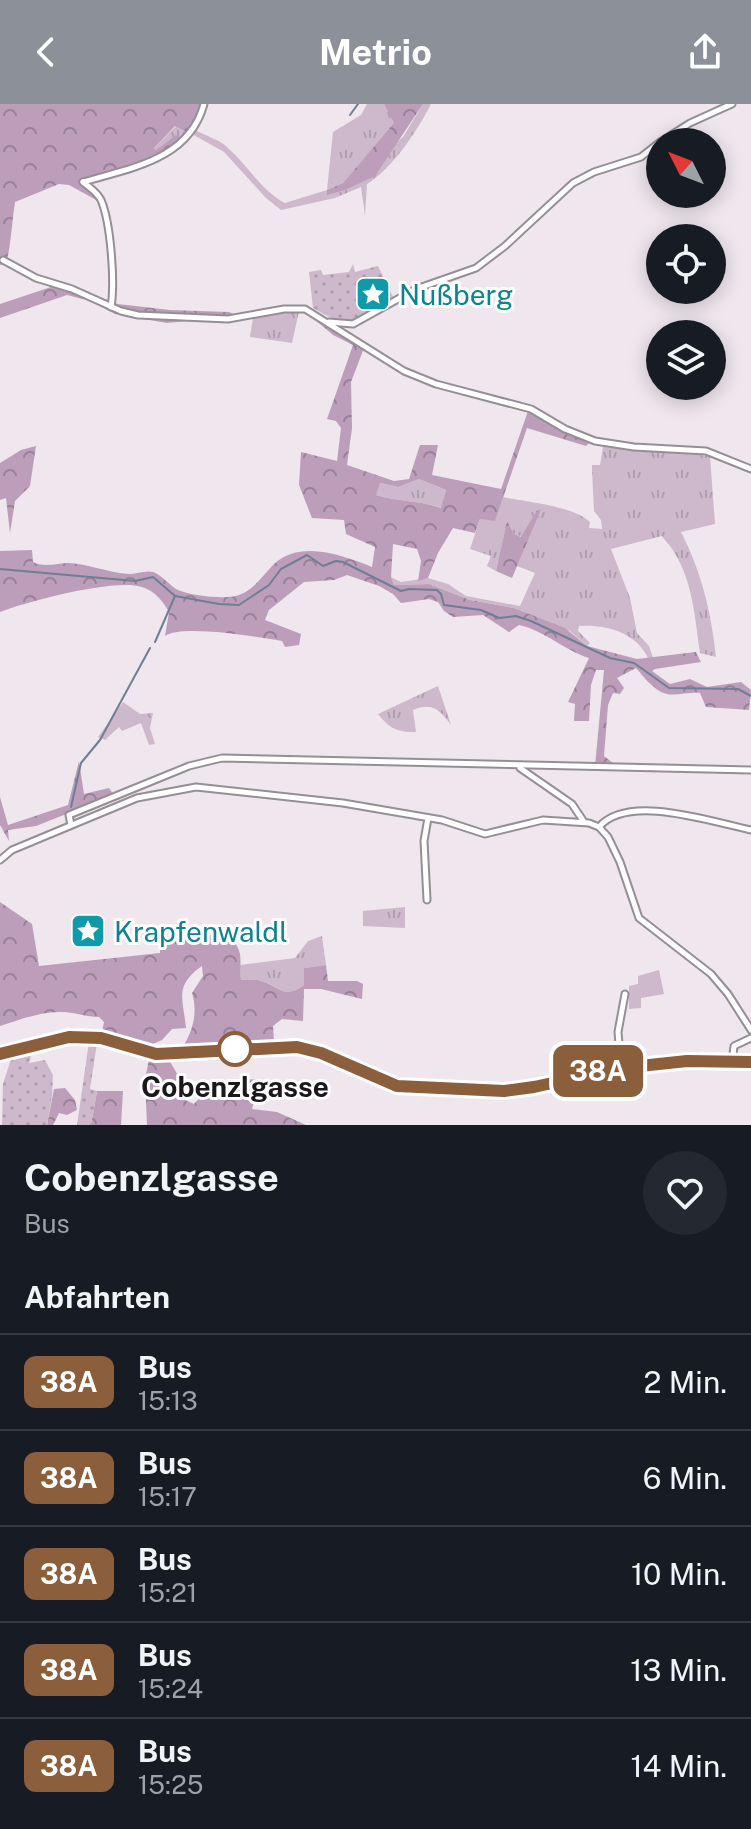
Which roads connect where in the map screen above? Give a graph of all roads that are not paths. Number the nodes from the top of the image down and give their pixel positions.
1 (204, 104) edge
2 (732, 104) edge
3 (682, 128) edge
4 (646, 153) edge
5 (3, 260) dead end
6 (111, 307) junction
7 (326, 322) junction
8 (353, 324) junction
9 (351, 337) junction
10 (751, 469) edge
11 (516, 766) junction
12 (751, 770) edge
13 (428, 818) junction
14 (584, 822) junction
15 (71, 825) junction
16 (599, 827) junction
17 (751, 830) edge
18 (0, 860) edge
19 (427, 900) dead end
20 (625, 994) dead end
21 (751, 1030) edge
22 (751, 1038) edge
23 (0, 1054) edge
24 (751, 1062) edge
25 (731, 1064) junction
26 (621, 1068) junction

1 - 6 street
2 - 3 street
4 - 8 street
5 - 6 street
6 - 7 street
7 - 8 street
7 - 9 street
8 - 9 street
9 - 10 street
11 - 12 street
11 - 14 street
11 - 15 street
13 - 14 street
13 - 15 street
13 - 19 street
14 - 16 street
15 - 18 street
16 - 17 street
16 - 21 street
20 - 26 street
22 - 25 street
23 - 26 street
24 - 25 street
25 - 26 street

